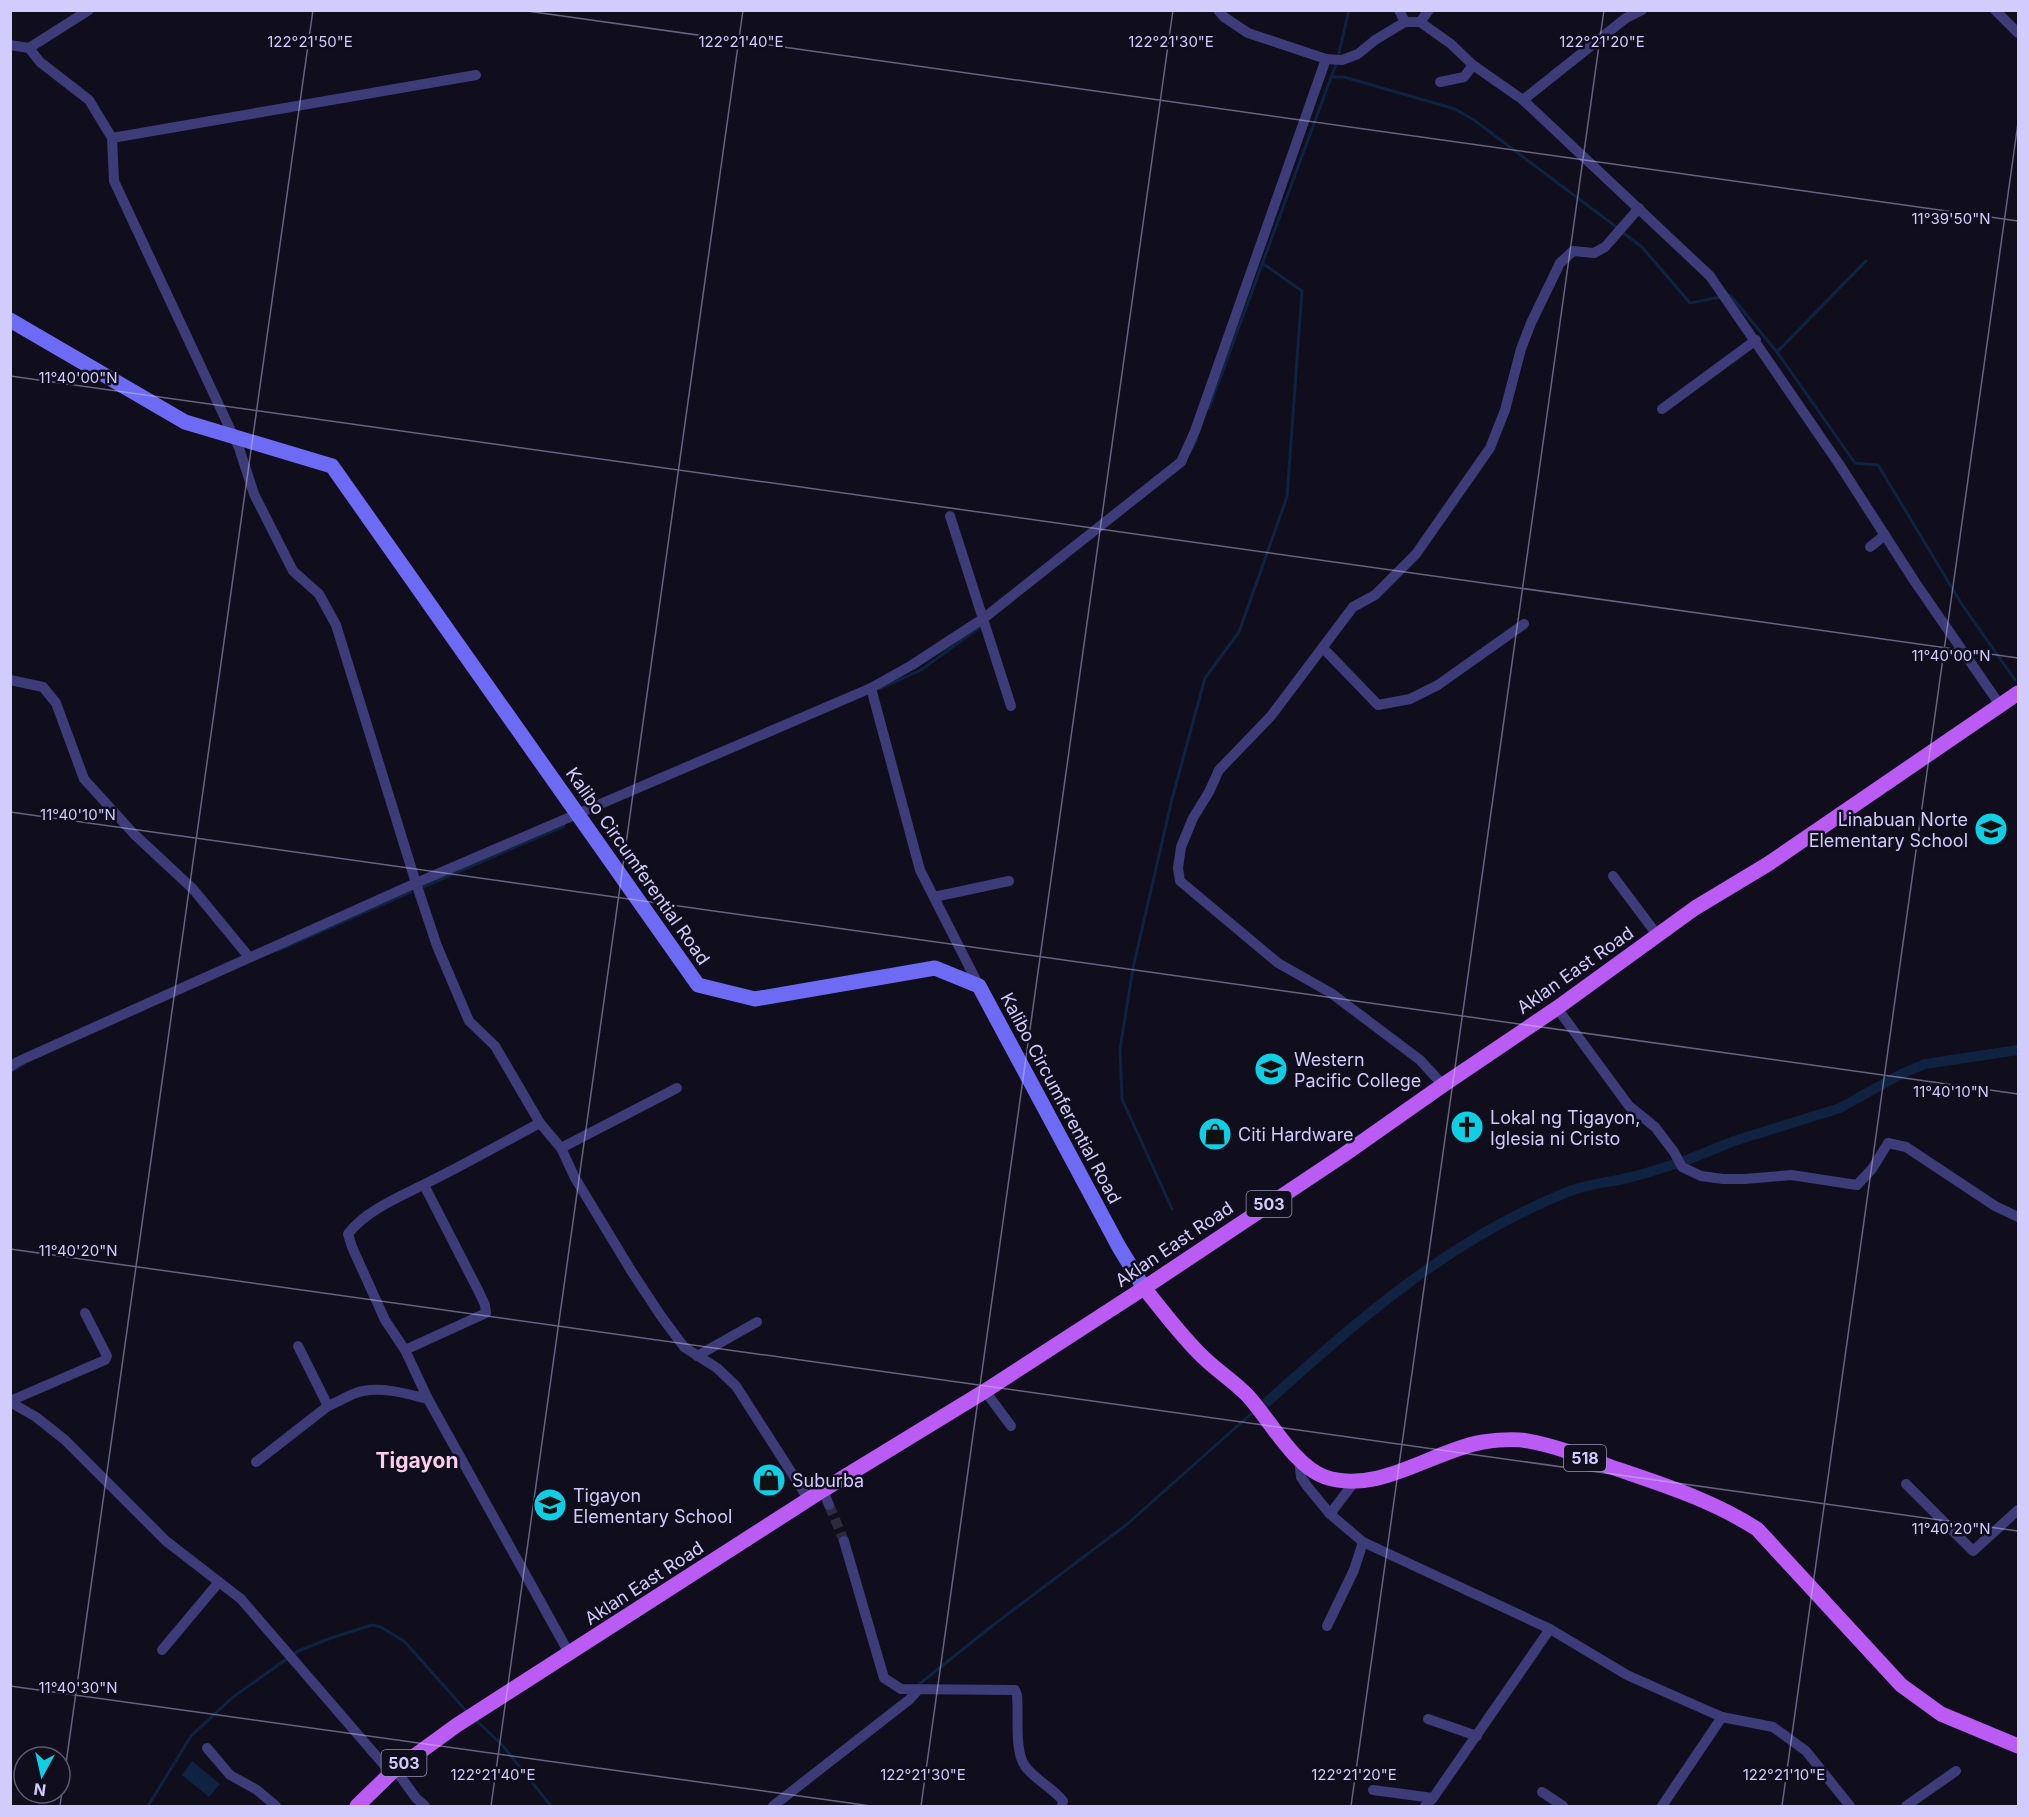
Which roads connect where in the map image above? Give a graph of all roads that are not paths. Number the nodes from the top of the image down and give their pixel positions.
1 (88, 10) edge
2 (1218, 10) edge
3 (1399, 10) edge
4 (1429, 10) edge
5 (1642, 10) edge
6 (1995, 10) edge
7 (1405, 22) junction
8 (1420, 22) junction
9 (2019, 33) edge
10 (10, 45) edge
11 (29, 48) junction
12 (1326, 59) junction
13 (1473, 64) junction
14 (476, 75) dead end
15 (1440, 82) dead end
16 (1522, 100) junction
17 (112, 138) junction
18 (1639, 208) junction
19 (10, 320) edge
20 (1756, 340) junction
21 (1662, 409) dead end
22 (233, 436) junction
23 (950, 516) dead end
24 (1885, 535) junction
25 (1870, 547) dead end
26 (984, 618) junction
27 (1524, 624) dead end
28 (1323, 648) junction
29 (10, 680) edge
30 (871, 688) junction
31 (2019, 693) edge
32 (2000, 705) junction
33 (1011, 706) dead end
34 (577, 815) junction
35 (1613, 876) dead end
36 (1009, 881) dead end
37 (416, 884) junction
38 (934, 897) junction
39 (1658, 936) junction
40 (249, 957) junction
41 (979, 986) junction
42 (1557, 1008) junction
43 (10, 1067) edge
44 (1443, 1085) junction
45 (677, 1088) dead end
46 (540, 1123) junction
47 (561, 1148) junction
48 (424, 1185) junction
49 (2019, 1217) edge
50 (1144, 1288) junction
51 (85, 1313) dead end
52 (757, 1322) dead end
53 (298, 1346) dead end
54 (405, 1350) junction
55 (697, 1356) junction
56 (985, 1391) junction
57 (428, 1399) junction
58 (10, 1402) edge
59 (328, 1406) junction
60 (1011, 1426) dead end
61 (1299, 1459) junction
62 (256, 1462) dead end
63 (1355, 1481) junction
64 (1906, 1484) dead end
65 (824, 1490) junction
66 (809, 1500) junction
67 (830, 1505) tunnel mouth
68 (2019, 1510) edge
69 (1330, 1514) junction
70 (844, 1541) tunnel mouth
71 (1363, 1542) junction
72 (219, 1582) junction
73 (1327, 1626) dead end
74 (1550, 1629) junction
75 (162, 1650) dead end
76 (569, 1653) junction
77 (918, 1690) junction
78 (1722, 1717) junction
79 (1428, 1719) dead end
80 (1477, 1736) junction
81 (2019, 1746) edge
82 (207, 1748) dead end
83 (393, 1771) junction
84 (1956, 1771) dead end
85 (1373, 1790) dead end
86 (1542, 1792) dead end
87 (1429, 1802) edge
88 (276, 1806) edge
89 (357, 1806) edge
90 (425, 1806) edge
91 (773, 1806) edge
92 (1062, 1806) edge
93 (1563, 1806) edge
94 (1662, 1806) edge
95 (1850, 1806) edge
96 (1905, 1806) edge

1 - 11 street
2 - 12 street
3 - 7 street
4 - 8 street
5 - 16 street
6 - 9 street
7 - 8 street
7 - 12 street
8 - 13 street
10 - 11 street
11 - 17 street
12 - 26 street
13 - 15 street
13 - 16 street
14 - 17 street
16 - 18 street
17 - 22 street
18 - 20 street
18 - 28 street
19 - 22 main road, Kalibo Circumferential Road
20 - 21 street
20 - 24 street
22 - 34 main road, Kalibo Circumferential Road
22 - 37 street
23 - 26 street
24 - 25 street
24 - 32 street
26 - 30 street
26 - 33 street
27 - 28 street
28 - 44 street
29 - 40 street
30 - 34 street
30 - 38 street
31 - 32 main road, Aklan East Road / 503
32 - 39 main road, Aklan East Road / 503
34 - 37 street
34 - 41 main road, Kalibo Circumferential Road
35 - 39 street
36 - 38 street
37 - 40 street
37 - 46 street
38 - 41 street
39 - 42 main road, Aklan East Road / 503
40 - 43 street
41 - 50 main road, Kalibo Circumferential Road / 518
42 - 44 main road, Aklan East Road / 503
42 - 49 street
44 - 50 main road, Aklan East Road / 503
45 - 47 street
46 - 47 street
46 - 48 street
47 - 55 street
48 - 54 street
48 - 54 street
50 - 56 main road, Aklan East Road / 503
50 - 61 main road, Kalibo Circumferential Road / 518
51 - 58 street
52 - 55 street
53 - 59 street
54 - 57 street
55 - 66 street
56 - 60 street
56 - 65 main road, Aklan East Road / 503
57 - 59 street
57 - 76 street
58 - 72 street
59 - 62 street
61 - 63 main road, Kalibo Circumferential Road / 518
61 - 69 street
63 - 69 street
63 - 81 main road, Kalibo Circumferential Road / 518
64 - 68 street
65 - 66 main road, Aklan East Road / 503
65 - 67 street
66 - 76 main road, Aklan East Road / 503
69 - 71 street
70 - 77 street
71 - 73 street
71 - 74 street
72 - 75 street
72 - 83 street
74 - 78 street
74 - 80 street
76 - 83 main road, Aklan East Road / 503
77 - 91 street
77 - 92 street
78 - 94 street
78 - 95 street
79 - 80 street
80 - 87 street
82 - 88 street
83 - 89 main road, 503
83 - 90 street
84 - 96 street
85 - 87 street
86 - 93 street

